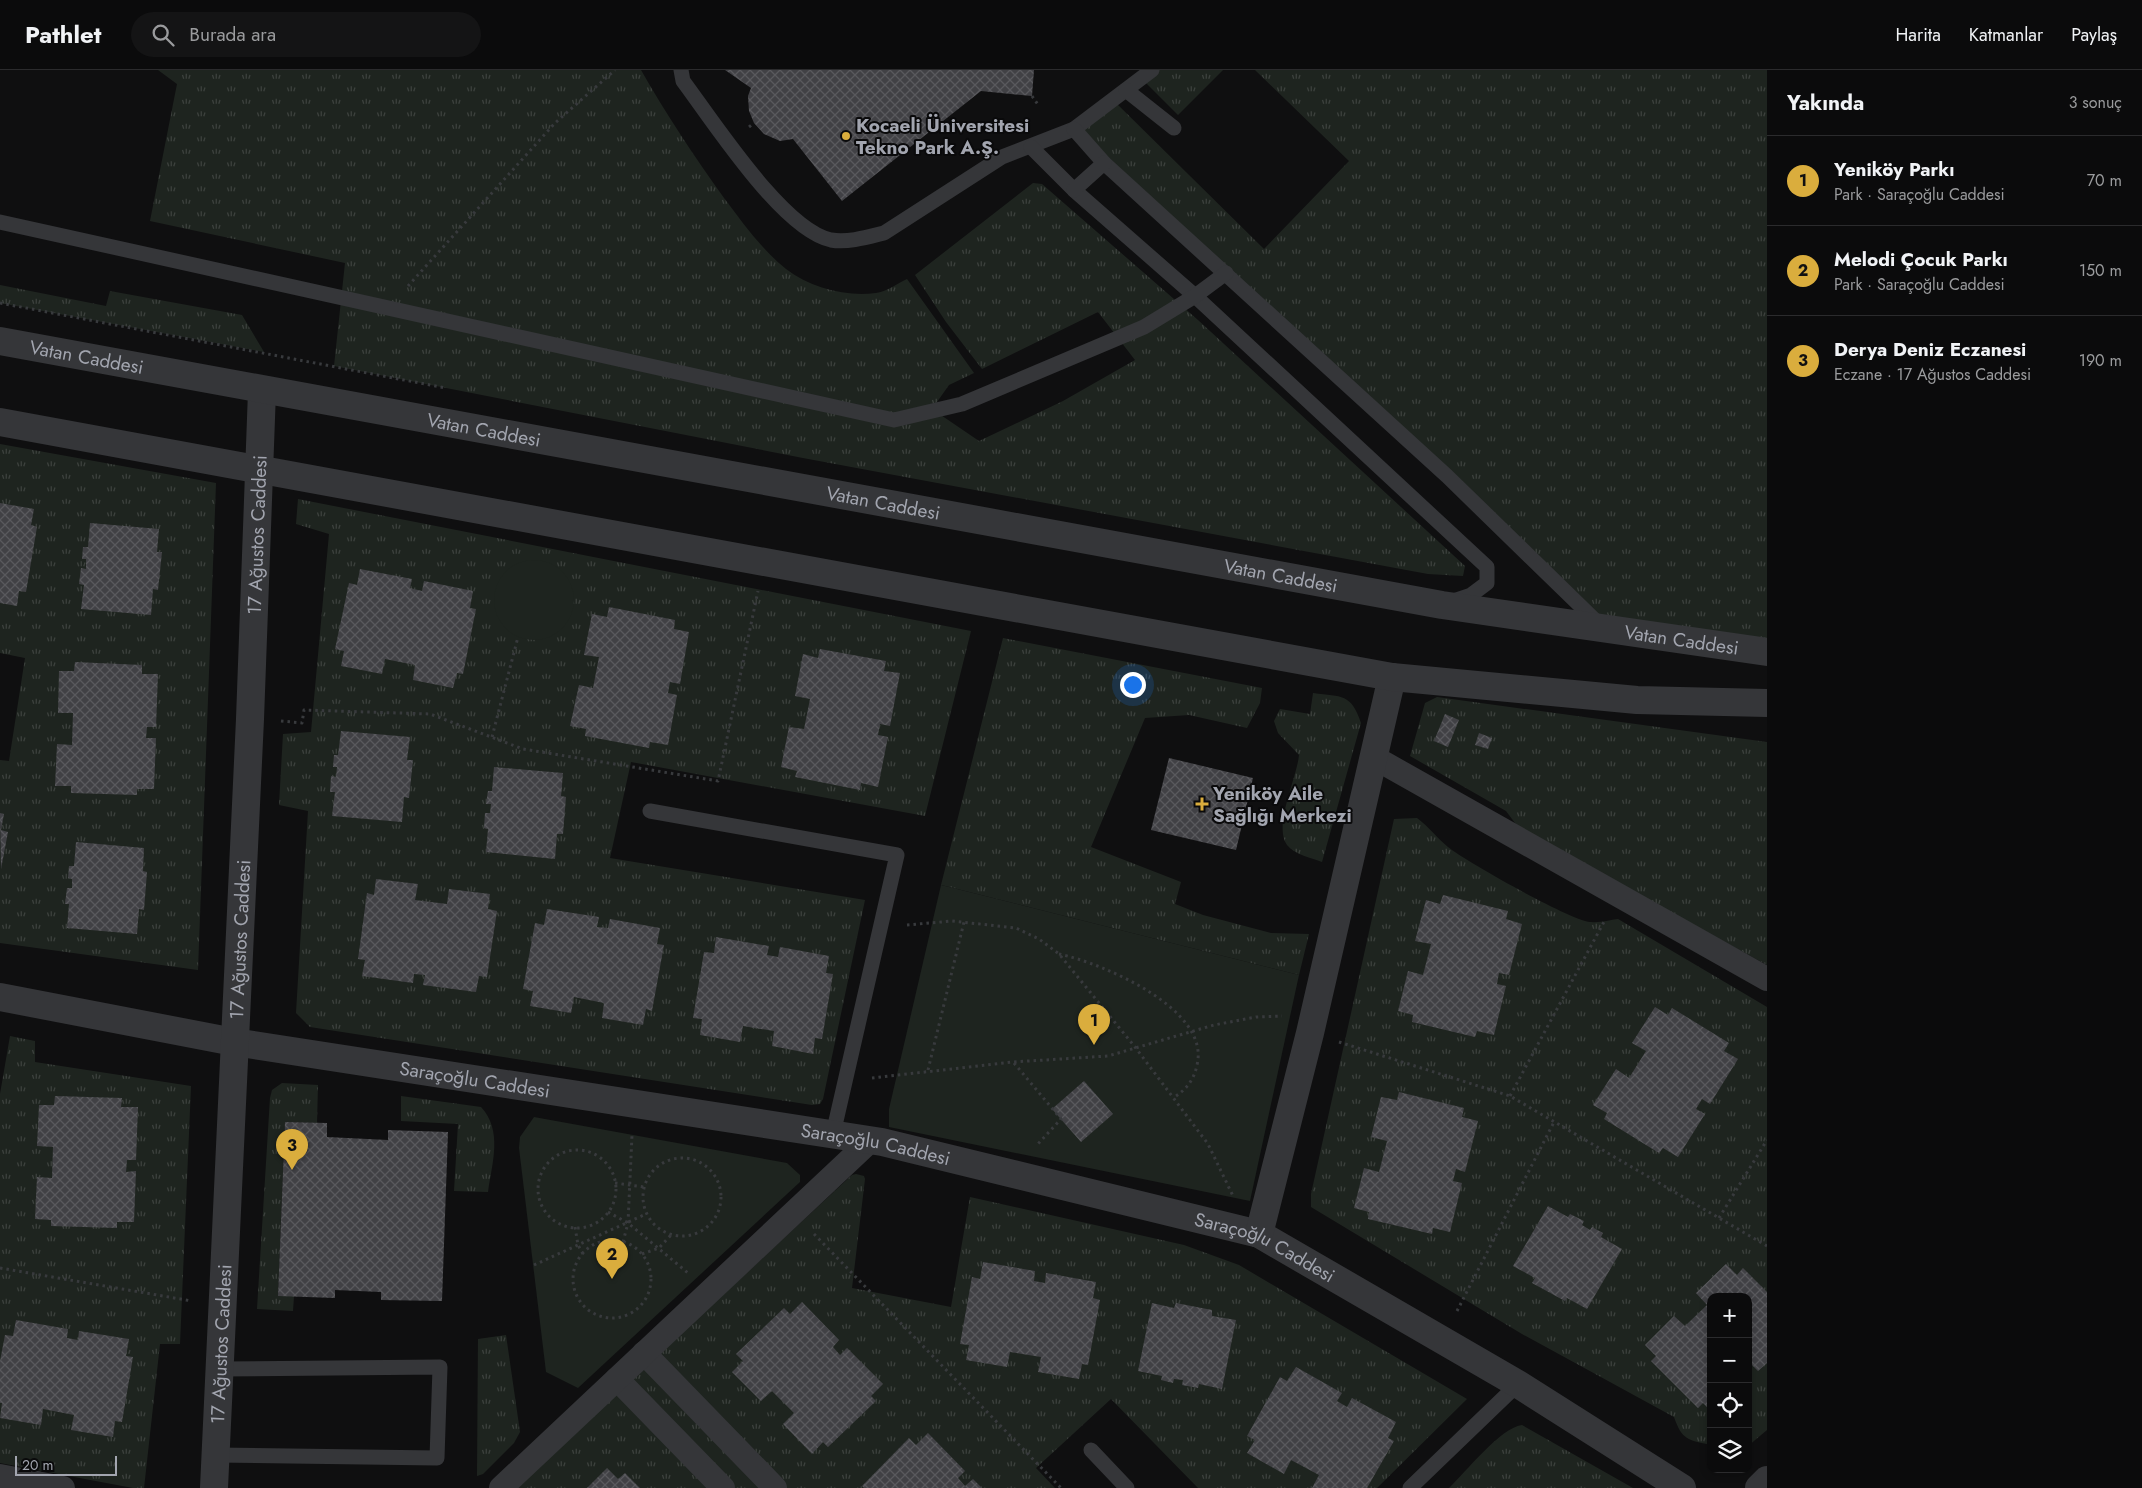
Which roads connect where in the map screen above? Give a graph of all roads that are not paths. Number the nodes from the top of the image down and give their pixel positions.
1 (681, 70) edge
2 (1152, 70) edge
3 (1126, 90) junction
4 (1174, 128) dead end
5 (1074, 129) junction
6 (1031, 147) junction
7 (1104, 163) junction
8 (1074, 190) junction
9 (0, 222) edge
10 (1226, 273) junction
11 (1195, 296) junction
12 (0, 341) edge
13 (262, 391) junction
14 (0, 422) edge
15 (260, 469) junction
16 (1442, 605) junction
17 (1603, 628) junction
18 (1767, 652) edge
19 (1392, 677) junction
20 (1767, 703) edge
21 (1375, 758) junction
22 (650, 811) dead end
23 (1767, 979) edge
24 (0, 997) edge
25 (234, 1042) junction
26 (833, 1134) junction
27 (871, 1140) junction
28 (1247, 1231) junction
29 (644, 1353) junction
30 (220, 1369) junction
31 (617, 1379) junction
32 (1518, 1384) junction
33 (1091, 1450) dead end
34 (216, 1455) junction
35 (0, 1476) edge
36 (1767, 1480) edge
37 (63, 1488) edge
38 (214, 1488) edge
39 (501, 1488) edge
40 (723, 1488) edge
41 (775, 1488) edge
42 (1128, 1488) edge
43 (1410, 1488) edge
44 (1682, 1488) edge
45 (1759, 1488) edge

1 - 6 lane
2 - 3 lane
3 - 4 lane
3 - 5 lane
5 - 6 lane
5 - 7 lane
6 - 8 lane
7 - 8 lane
7 - 10 lane
8 - 11 lane
9 - 11 lane
10 - 11 lane
10 - 17 lane
11 - 16 lane
12 - 13 street, Vatan Caddesi
13 - 15 street, 17 Ağustos Caddesi
13 - 16 street, Vatan Caddesi
14 - 15 street
15 - 19 street
15 - 25 street, 17 Ağustos Caddesi
16 - 17 street, Vatan Caddesi
17 - 18 street, Vatan Caddesi
19 - 20 street
19 - 21 street
21 - 23 street
21 - 28 street
22 - 26 lane
24 - 25 street, Saraçoğlu Caddesi
25 - 26 street, Saraçoğlu Caddesi
25 - 30 street, 17 Ağustos Caddesi
26 - 27 street, Saraçoğlu Caddesi
27 - 28 street, Saraçoğlu Caddesi
27 - 29 street
28 - 32 street, Saraçoğlu Caddesi
29 - 31 street
29 - 41 street
30 - 34 street, 17 Ağustos Caddesi
30 - 34 lane
31 - 39 street
31 - 40 street
32 - 43 lane
32 - 44 street, Saraçoğlu Caddesi
33 - 42 lane
34 - 38 street, 17 Ağustos Caddesi
35 - 37 street
36 - 45 street

